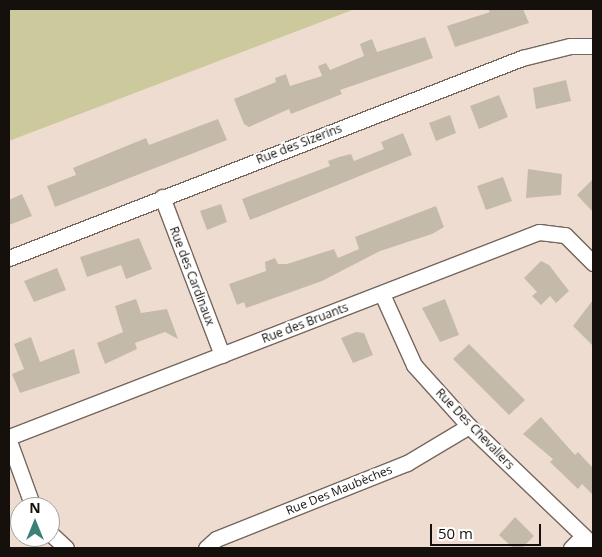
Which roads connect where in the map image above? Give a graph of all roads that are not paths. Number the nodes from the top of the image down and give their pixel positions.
1 (593, 46) edge
2 (162, 197) junction
3 (9, 258) edge
4 (593, 263) edge
5 (382, 294) junction
6 (222, 355) junction
7 (469, 426) junction
8 (9, 439) edge
9 (29, 497) edge
10 (588, 541) edge
11 (206, 548) edge
12 (571, 548) edge

1 - 2 street, Rue des Sizerins
2 - 3 street, Rue des Sizerins
2 - 6 street, Rue des Cardinaux
4 - 5 street, Rue des Bruants
5 - 6 street, Rue des Bruants
5 - 7 street, Rue Des Chevaliers
6 - 8 street, Rue des Bruants
7 - 10 street, Rue Des Chevaliers
7 - 11 street, Rue Des Maubèches
8 - 9 street
10 - 12 street

